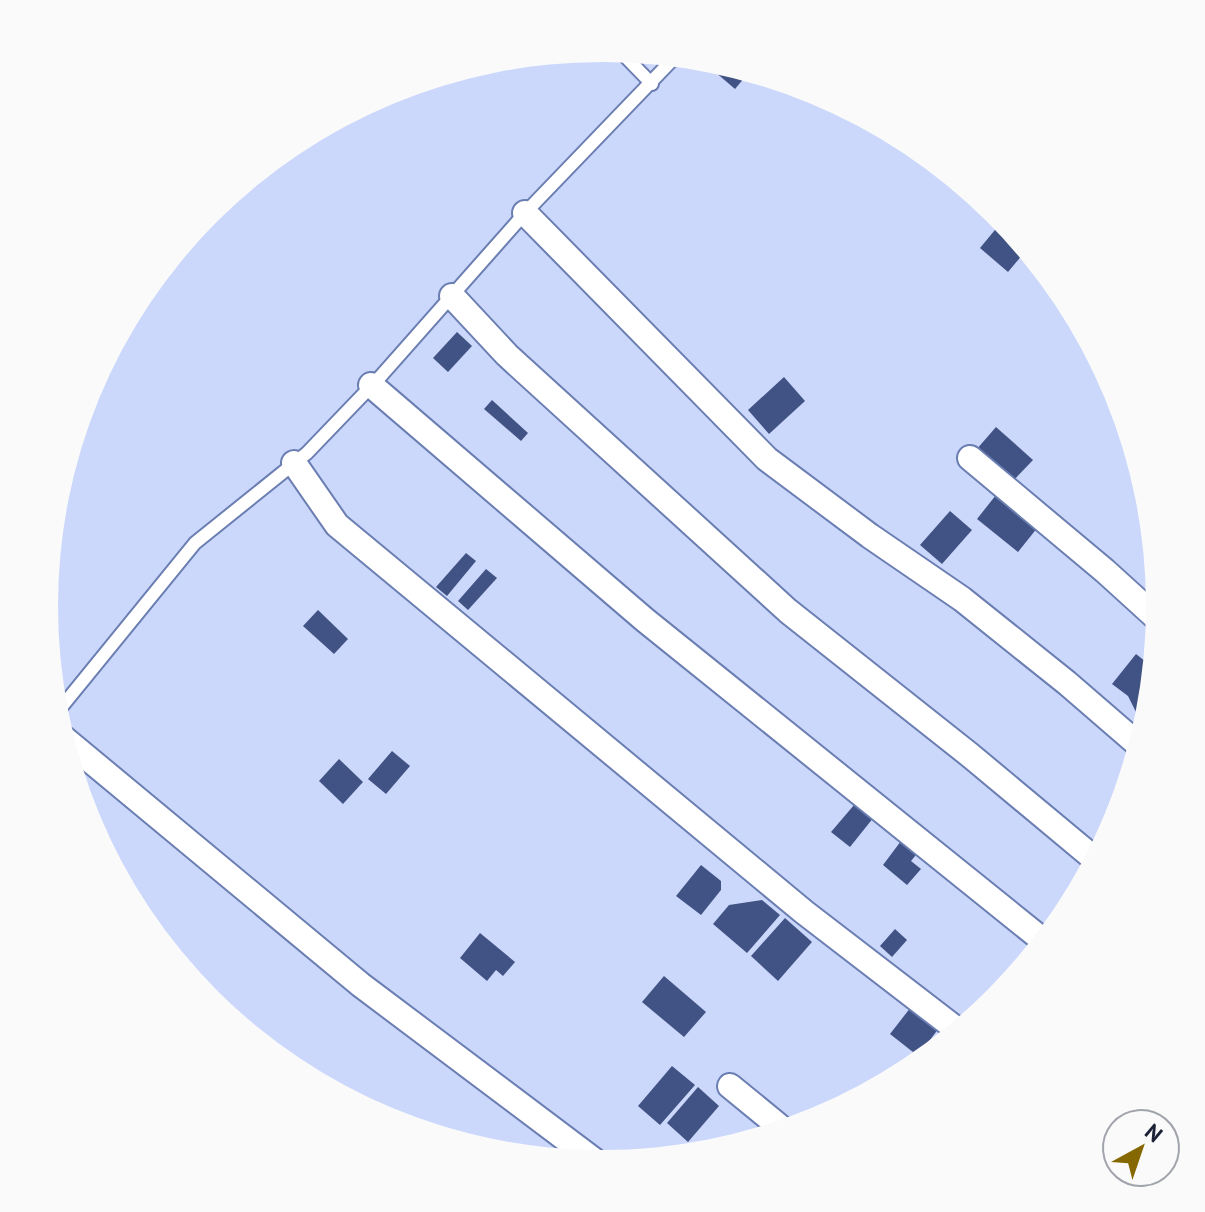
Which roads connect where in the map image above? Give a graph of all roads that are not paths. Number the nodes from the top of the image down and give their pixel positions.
1 (631, 63) edge
2 (668, 65) edge
3 (652, 84) junction
4 (525, 213) junction
5 (452, 296) junction
6 (371, 385) junction
7 (970, 458) dead end
8 (294, 463) junction
9 (1147, 609) edge
10 (66, 701) edge
11 (1130, 738) edge
12 (78, 750) edge
13 (1088, 853) edge
14 (1036, 935) edge
15 (950, 1025) edge
16 (730, 1086) dead end
17 (775, 1123) edge
18 (580, 1149) edge

1 - 3 lane
2 - 3 lane
3 - 4 lane
4 - 5 lane
4 - 11 street
5 - 6 lane
5 - 13 street
6 - 8 lane
6 - 14 street
7 - 9 street
8 - 10 lane
8 - 15 street
12 - 18 street
16 - 17 street

